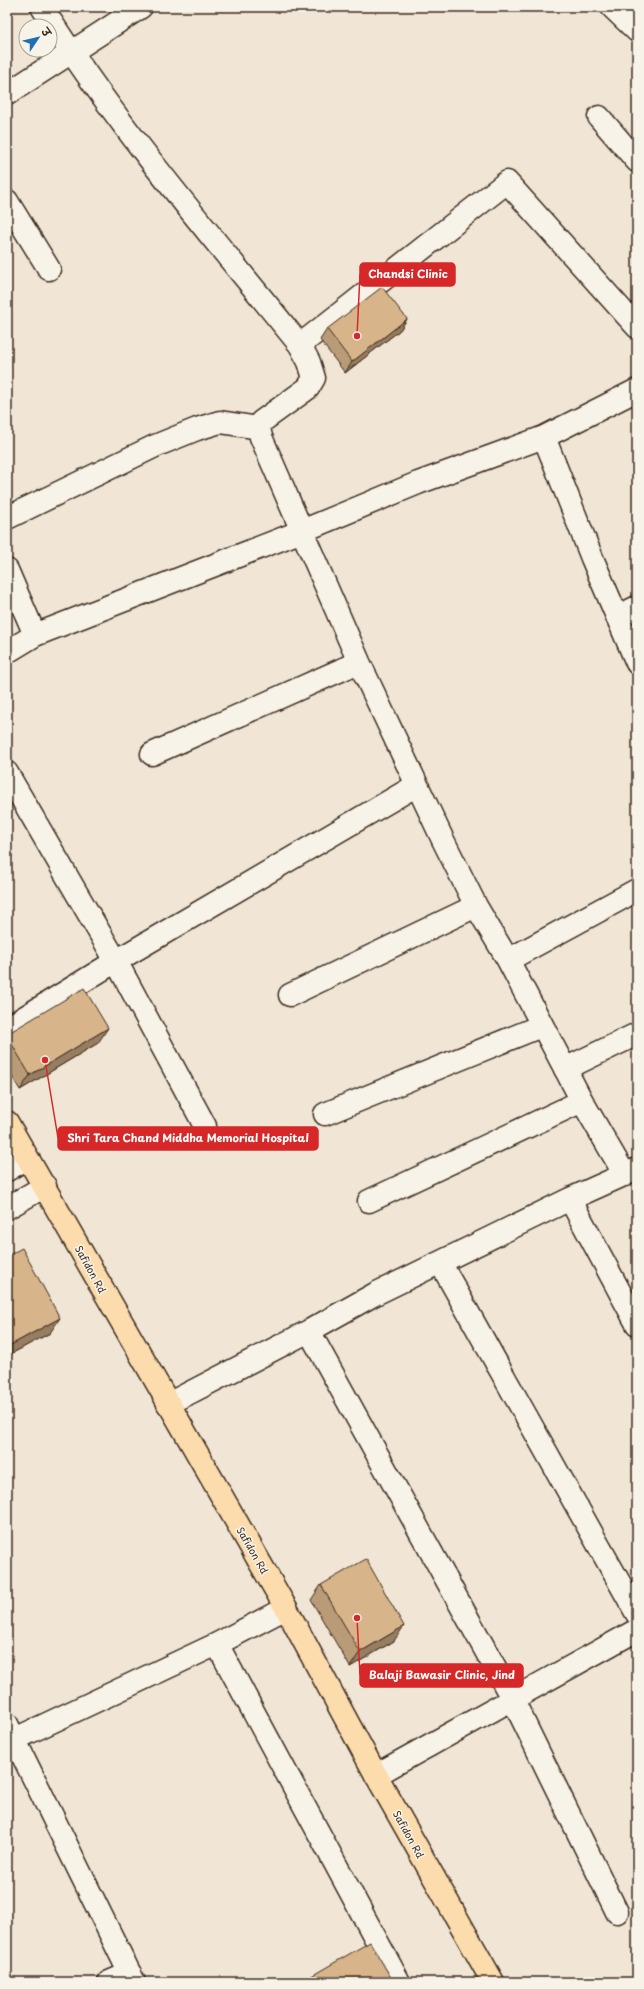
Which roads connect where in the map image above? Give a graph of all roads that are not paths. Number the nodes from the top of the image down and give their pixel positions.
1 (42, 7) edge
2 (141, 7) edge
3 (612, 7) edge
4 (637, 31) edge
5 (70, 52) junction
6 (7, 94) edge
7 (599, 117) dead end
8 (637, 161) edge
9 (7, 201) edge
10 (49, 269) dead end
11 (637, 328) edge
12 (300, 345) junction
13 (637, 390) edge
14 (259, 428) junction
15 (544, 437) junction
16 (7, 518) edge
17 (302, 531) junction
18 (7, 570) edge
19 (637, 607) edge
20 (617, 617) junction
21 (35, 636) junction
22 (7, 652) edge
23 (359, 662) junction
24 (637, 663) edge
25 (152, 754) dead end
26 (7, 774) edge
27 (418, 785) junction
28 (637, 890) edge
29 (476, 906) junction
30 (508, 960) junction
31 (116, 961) junction
32 (290, 995) dead end
33 (542, 1026) junction
34 (7, 1028) edge
35 (637, 1034) edge
36 (566, 1069) junction
37 (582, 1102) junction
38 (325, 1114) dead end
39 (7, 1122) edge
40 (205, 1126) dead end
41 (28, 1158) junction
42 (7, 1170) edge
43 (631, 1172) edge
44 (45, 1186) junction
45 (570, 1199) junction
46 (369, 1200) dead end
47 (7, 1208) edge
48 (440, 1264) junction
49 (637, 1324) edge
50 (309, 1331) junction
51 (168, 1404) junction
52 (286, 1608) junction
53 (637, 1614) edge
54 (637, 1630) edge
55 (217, 1644) junction
56 (513, 1700) junction
57 (11, 1732) edge
58 (376, 1775) junction
59 (617, 1912) dead end
60 (132, 1978) edge
61 (109, 1982) edge
62 (399, 1982) edge
63 (492, 1982) edge

1 - 5 street
2 - 5 street
3 - 4 street
5 - 6 street
5 - 12 street
7 - 8 street
9 - 10 street
11 - 12 street
12 - 14 street
13 - 15 street
14 - 16 street
14 - 17 street
15 - 17 street
15 - 20 street
17 - 21 street
17 - 23 street
18 - 21 street
19 - 20 street
20 - 24 street
21 - 22 street
23 - 25 street
23 - 27 street
26 - 31 street
27 - 29 street
27 - 31 street
28 - 30 street
29 - 30 street
29 - 32 street
30 - 33 street
31 - 34 street
31 - 40 street
33 - 36 street
33 - 38 street
35 - 36 street
36 - 37 street
37 - 43 street
37 - 46 street
39 - 41 main road, Safidon Rd
41 - 42 street
41 - 44 main road, Safidon Rd
43 - 45 street
44 - 47 street
44 - 51 main road, Safidon Rd
45 - 48 street
45 - 49 street
48 - 50 street
48 - 53 street
50 - 51 street
50 - 56 street
51 - 52 main road, Safidon Rd
52 - 55 street
52 - 58 main road, Safidon Rd
54 - 56 street
55 - 57 street
55 - 62 street
56 - 58 street
56 - 59 street
57 - 60 street
58 - 63 main road, Safidon Rd
60 - 61 street

